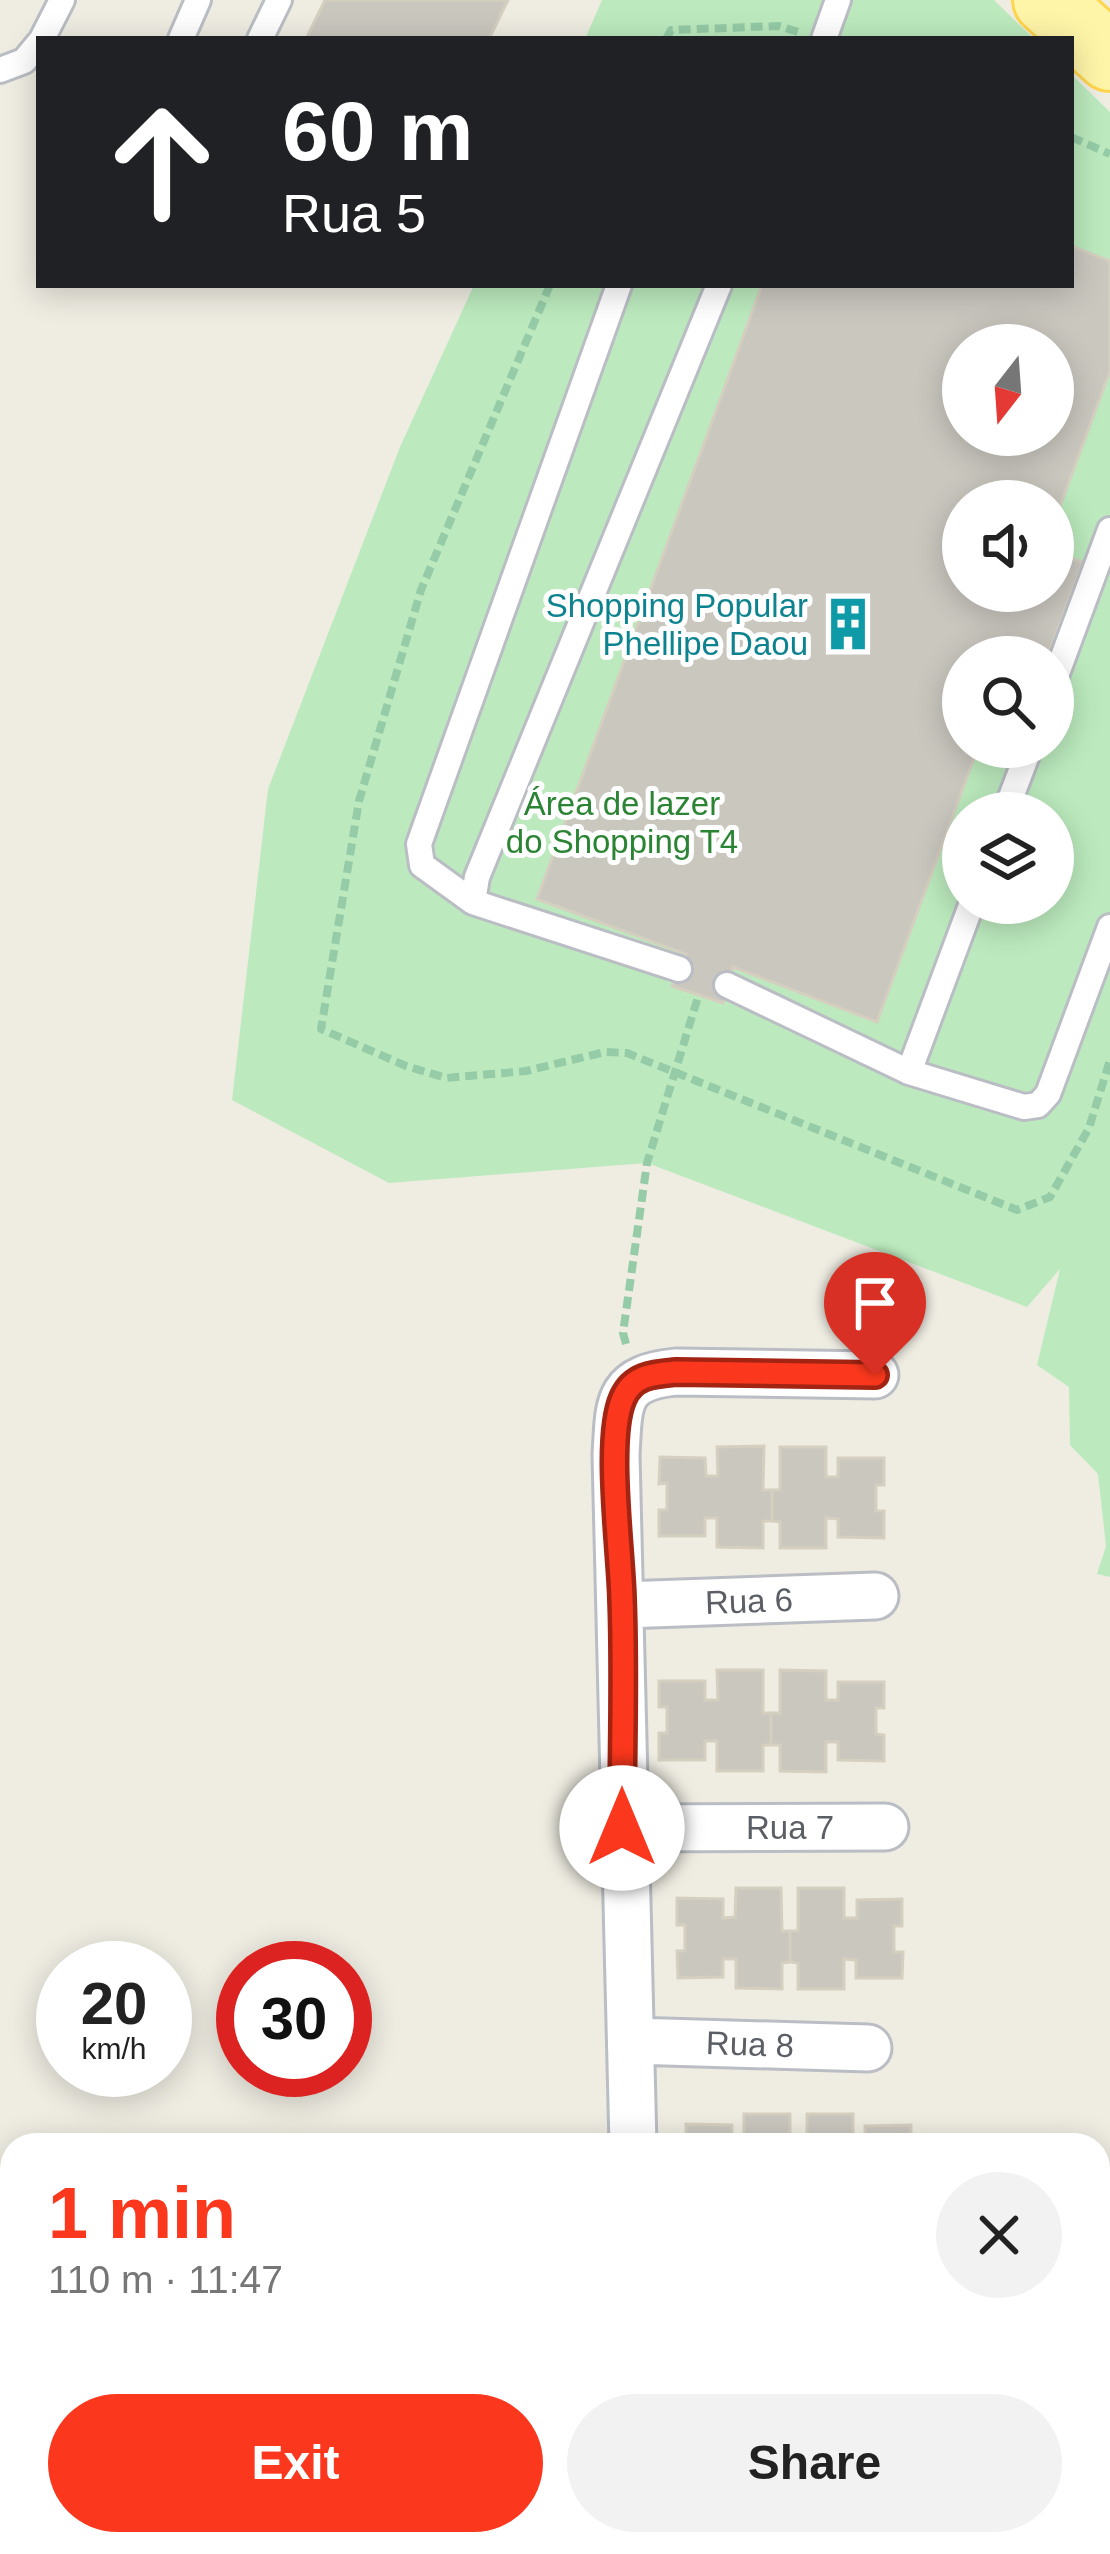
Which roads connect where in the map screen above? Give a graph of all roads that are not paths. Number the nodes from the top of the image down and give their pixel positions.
1 (62, 0) edge
2 (198, 0) edge
3 (279, 0) edge
4 (838, 0) edge
5 (993, 0) edge
6 (1047, 0) edge
7 (44, 36) edge
8 (182, 36) edge
9 (261, 36) edge
10 (821, 36) edge
11 (1039, 36) edge
12 (36, 47) edge
13 (1110, 57) edge
14 (1074, 67) edge
15 (0, 70) edge
16 (1110, 100) edge
17 (618, 288) edge
18 (717, 288) edge
19 (1110, 530) edge
20 (1071, 636) edge
21 (473, 902) junction
22 (964, 924) edge
23 (1110, 927) edge
24 (679, 969) dead end
25 (727, 986) dead end
26 (909, 1072) junction
27 (875, 1375) dead end
28 (874, 1596) dead end
29 (622, 1605) junction
30 (885, 1827) dead end
31 (622, 1828) junction
32 (632, 2041) junction
33 (868, 2048) dead end
34 (633, 2133) edge

1 - 7 lane
2 - 8 lane
3 - 9 lane
4 - 10 lane
5 - 11 main road
6 - 13 main road
12 - 15 lane
14 - 16 main road
17 - 21 lane
18 - 21 lane
19 - 20 lane
21 - 24 lane
22 - 26 lane
23 - 26 lane
25 - 26 lane
27 - 29 street
28 - 29 street, Rua 6
29 - 31 street
30 - 31 street, Rua 7
31 - 32 street
32 - 33 street, Rua 8
32 - 34 street

